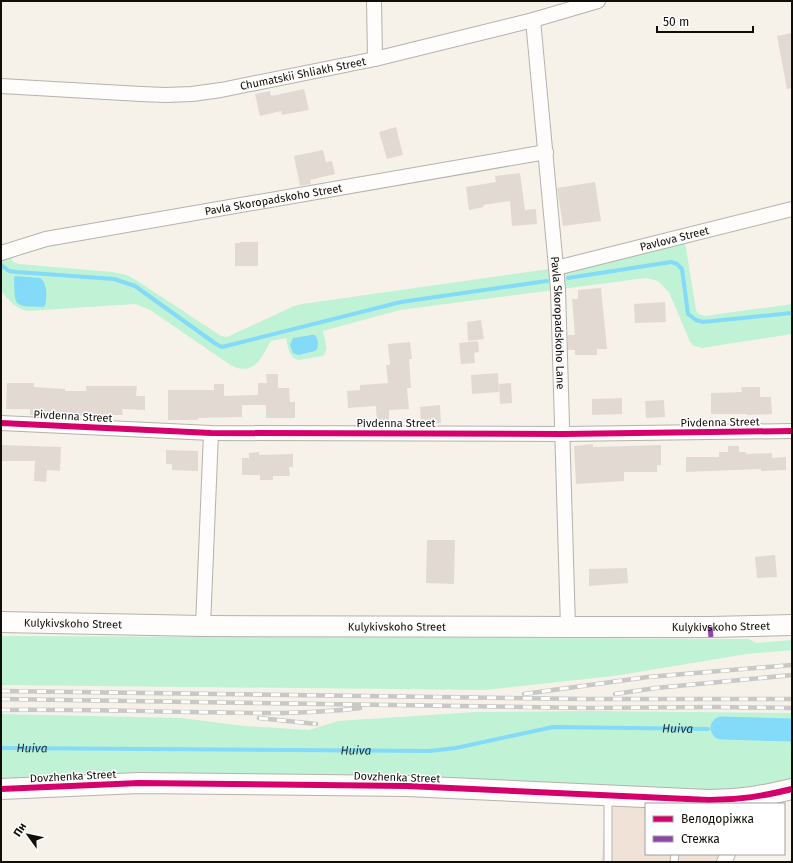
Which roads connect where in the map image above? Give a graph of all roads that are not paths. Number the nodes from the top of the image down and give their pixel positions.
1 (374, 1) edge
2 (598, 1) edge
3 (533, 20) junction
4 (375, 58) junction
5 (1, 86) edge
6 (546, 152) junction
7 (792, 209) edge
8 (1, 253) edge
9 (556, 268) junction
10 (1, 423) edge
11 (792, 431) edge
12 (211, 433) junction
13 (563, 434) junction
14 (1, 622) edge
15 (792, 625) edge
16 (203, 626) junction
17 (568, 627) junction
18 (1, 789) edge
19 (792, 789) edge
20 (608, 796) junction
21 (679, 801) edge
22 (742, 802) edge
23 (608, 862) edge

1 - 4 street
2 - 3 street, Chumatskii Shliakh Street
3 - 4 street, Chumatskii Shliakh Street
3 - 6 street, Pavla Skoropadskoho Lane
4 - 5 street, Chumatskii Shliakh Street
6 - 8 street, Pavla Skoropadskoho Street
6 - 9 street, Pavla Skoropadskoho Lane
7 - 9 street, Pavlova Street
9 - 13 street, Pavla Skoropadskoho Lane
10 - 12 street, Pivdenna Street
11 - 13 street, Pivdenna Street
12 - 13 street, Pivdenna Street
12 - 16 street
13 - 17 street, Pavla Skoropadskoho Lane
14 - 16 street, Kulykivskoho Street
15 - 17 street, Kulykivskoho Street
16 - 17 street, Kulykivskoho Street
18 - 20 street, Dovzhenka Street
19 - 22 street, Dovzhenka Street
20 - 21 street, Dovzhenka Street
20 - 23 lane
21 - 22 street, Dovzhenka Street

